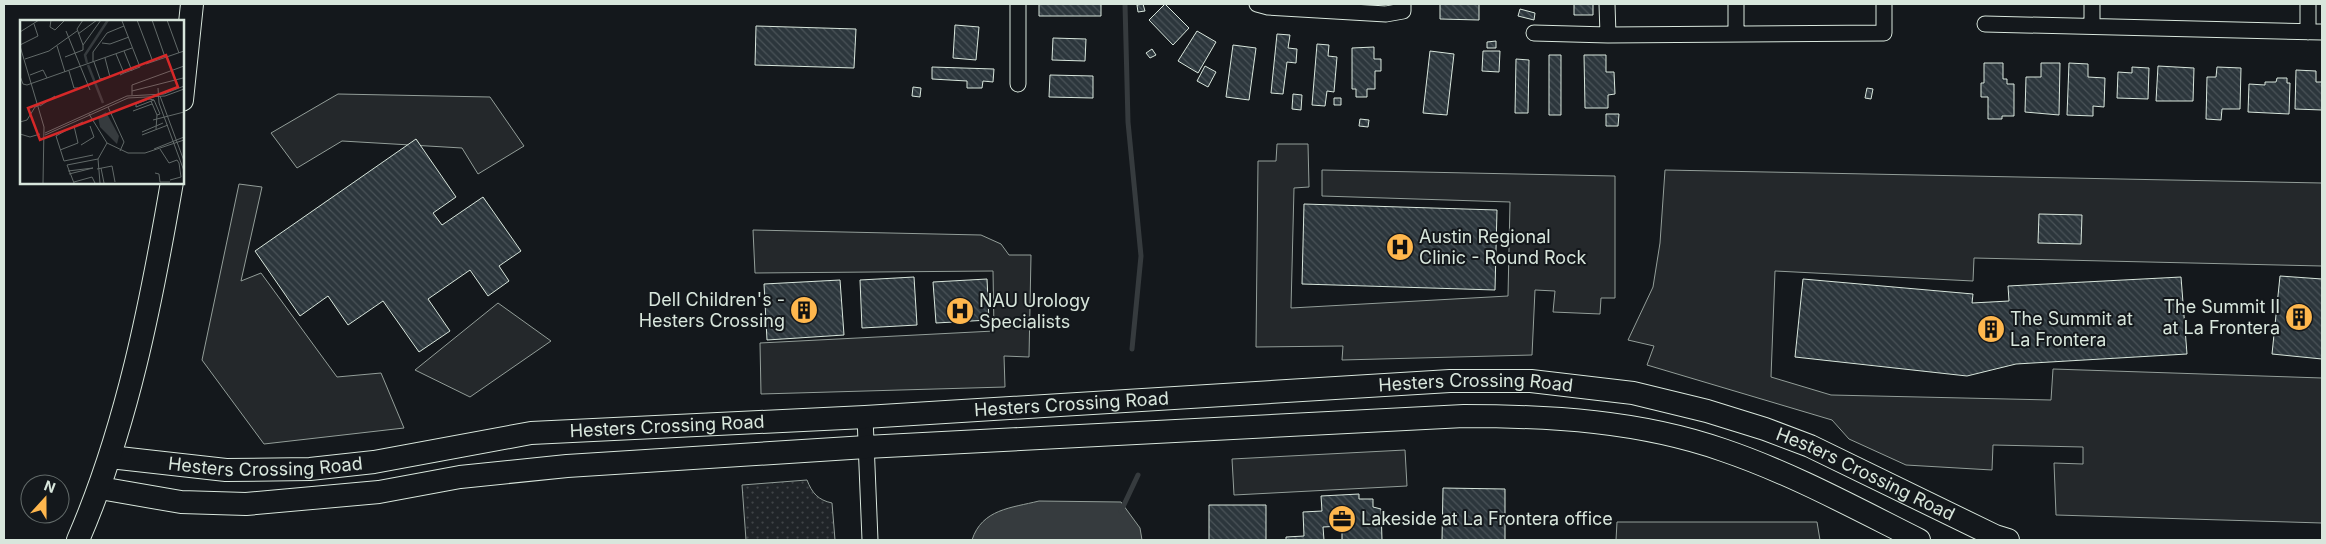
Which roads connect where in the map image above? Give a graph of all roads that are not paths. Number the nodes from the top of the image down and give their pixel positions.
1 (192, 4) edge
2 (1018, 4) edge
3 (1257, 4) edge
4 (1607, 4) edge
5 (1736, 4) edge
6 (1884, 4) edge
7 (2092, 4) edge
8 (2308, 4) edge
9 (1403, 7) edge
10 (1984, 24) dead end
11 (2092, 26) junction
12 (2315, 32) edge
13 (1534, 33) dead end
14 (1736, 34) junction
15 (1608, 35) junction
16 (184, 81) edge
17 (1018, 84) dead end
18 (172, 184) edge
19 (865, 417) junction
20 (866, 447) junction
21 (432, 452) junction
22 (110, 457) junction
23 (100, 488) junction
24 (312, 500) junction
25 (1999, 539) edge
26 (78, 540) edge
27 (870, 540) edge
28 (1919, 540) edge

1 - 16 street
2 - 17 street
3 - 9 street
4 - 15 street
5 - 14 street
6 - 14 street
7 - 11 street
8 - 12 street
10 - 11 street
11 - 12 street
13 - 15 street
14 - 15 street
18 - 22 street
19 - 20 street
19 - 21 street, Hesters Crossing Road
19 - 25 street, Hesters Crossing Road
20 - 24 street, Hesters Crossing Road
20 - 27 street
20 - 28 street, Hesters Crossing Road
21 - 22 street, Hesters Crossing Road
21 - 24 street
22 - 23 street
23 - 24 street, Hesters Crossing Road
23 - 26 street

